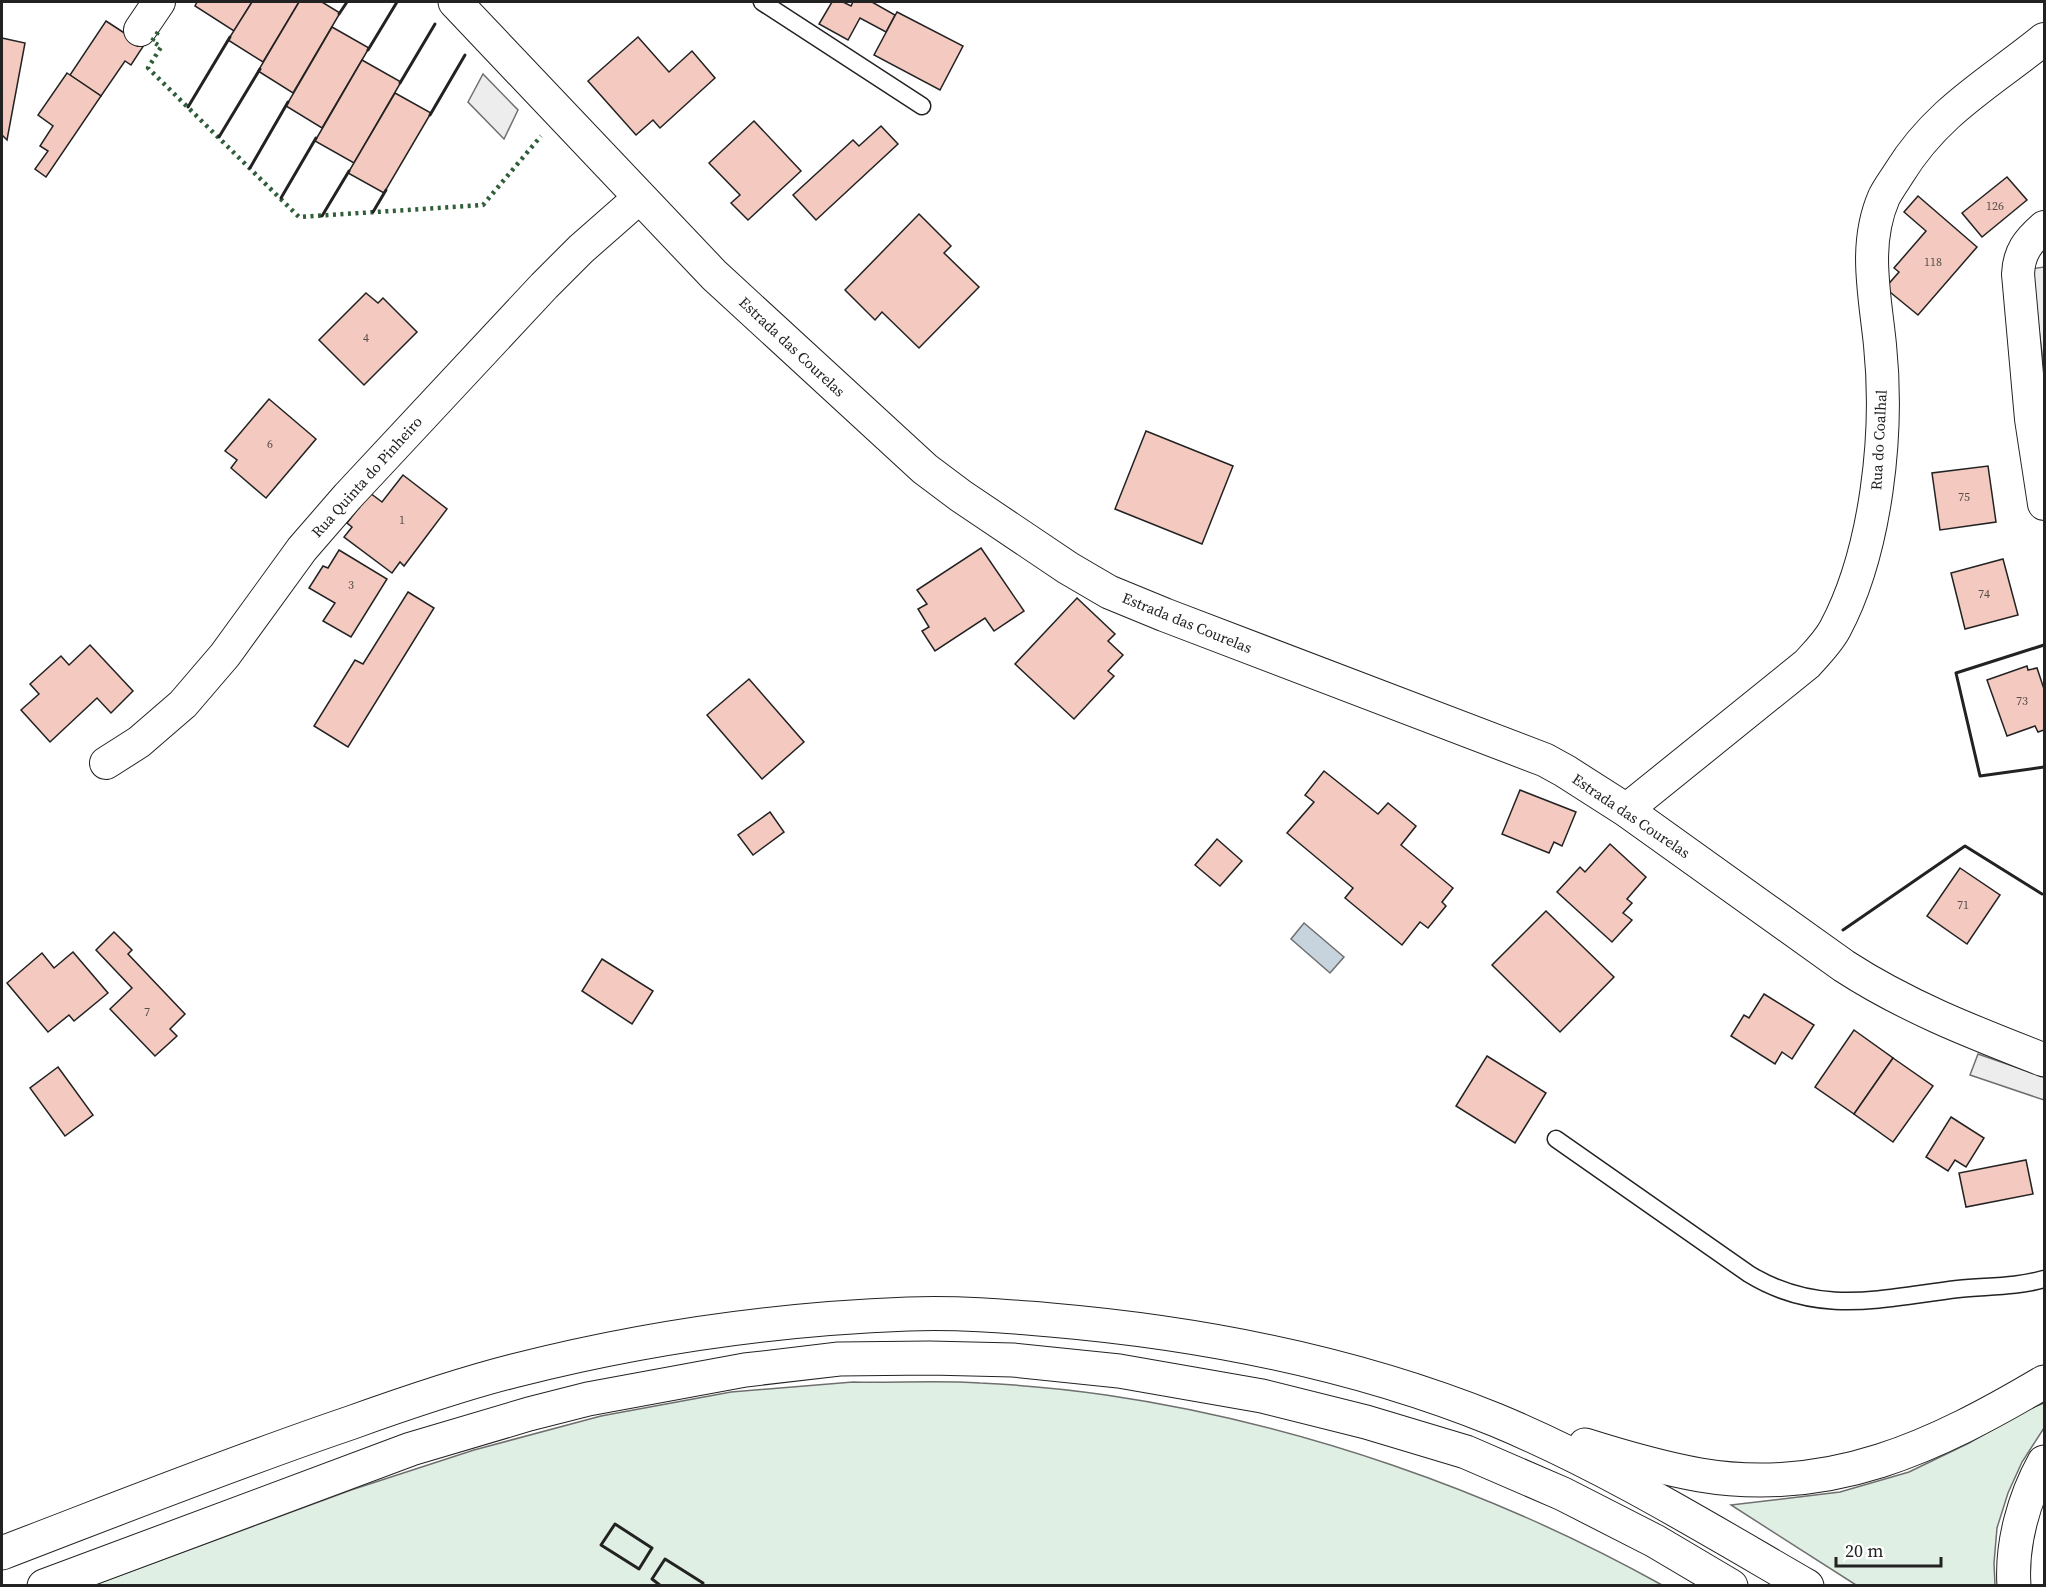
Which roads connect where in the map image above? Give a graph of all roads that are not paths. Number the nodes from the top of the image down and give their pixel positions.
1 (159, 2) edge
2 (455, 2) edge
3 (762, 2) edge
4 (141, 30) dead end
5 (2044, 39) edge
6 (922, 106) dead end
7 (639, 198) junction
8 (2044, 227) edge
9 (2038, 418) edge
10 (2044, 504) edge
11 (106, 763) dead end
12 (1626, 810) junction
13 (2044, 1060) edge
14 (1556, 1139) dead end
15 (2044, 1279) edge
16 (2044, 1382) edge
17 (1497, 1421) junction
18 (2044, 1462) edge
19 (2, 1553) edge
20 (44, 1586) edge
21 (1731, 1586) edge
22 (1807, 1586) edge
23 (2014, 1586) edge

1 - 4 street
2 - 7 main road, Estrada das Courelas
3 - 6 lane
5 - 12 street, Rua do Coalhal
7 - 11 street, Rua Quinta do Pinheiro
7 - 12 main road, Estrada das Courelas
8 - 9 street
9 - 10 street
12 - 13 main road, Estrada das Courelas
14 - 15 lane
16 - 17 main road
17 - 19 main road
17 - 22 main road
18 - 23 main road
20 - 21 main road

